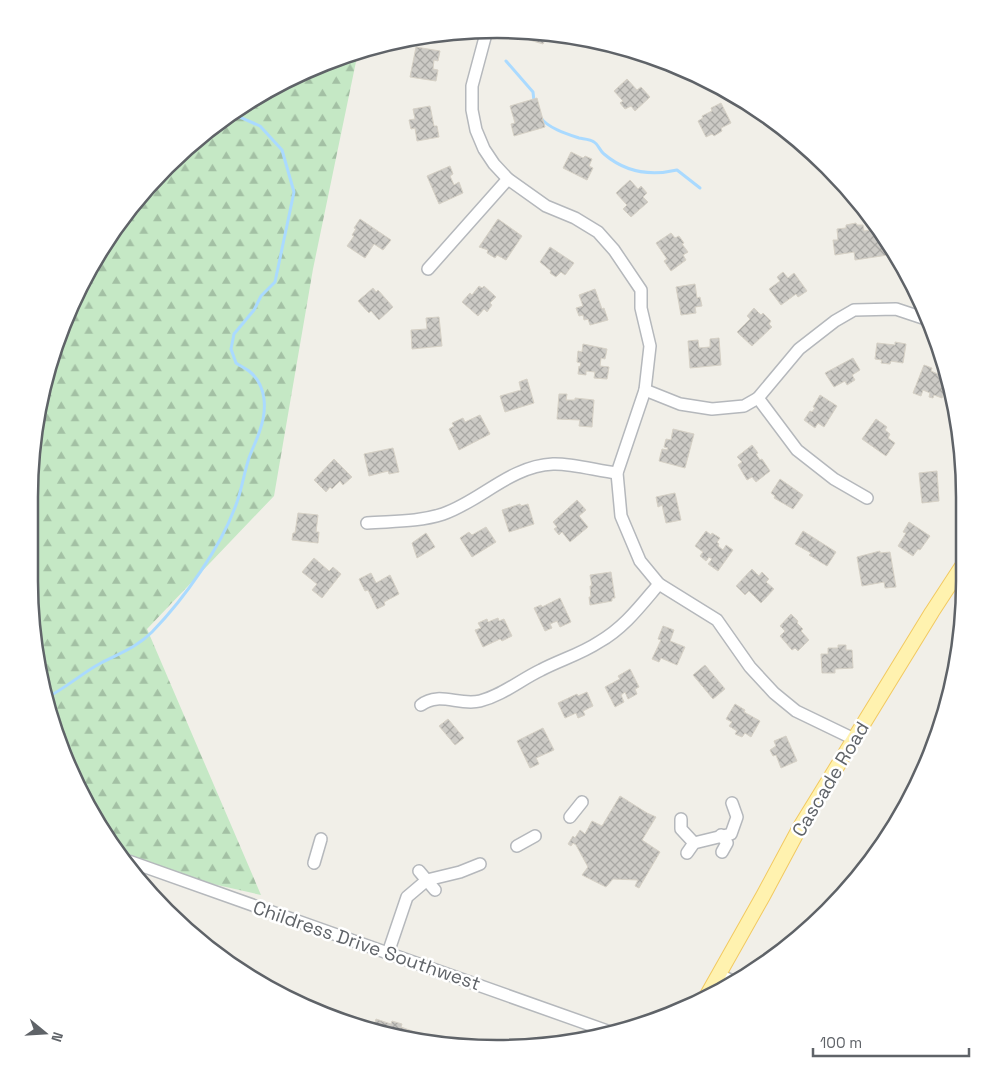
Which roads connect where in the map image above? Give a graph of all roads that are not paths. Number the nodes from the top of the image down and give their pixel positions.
1 (485, 38) edge
2 (508, 179) junction
3 (428, 269) dead end
4 (919, 317) edge
5 (645, 390) junction
6 (758, 398) junction
7 (617, 473) junction
8 (867, 498) dead end
9 (367, 523) dead end
10 (956, 576) edge
11 (659, 584) junction
12 (421, 704) dead end
13 (854, 739) junction
14 (582, 802) dead end
15 (732, 803) dead end
16 (570, 817) dead end
17 (681, 819) dead end
18 (535, 836) dead end
19 (322, 839) dead end
20 (694, 843) junction
21 (517, 846) dead end
22 (687, 853) dead end
23 (133, 863) edge
24 (314, 863) dead end
25 (480, 864) dead end
26 (419, 871) dead end
27 (427, 880) junction
28 (435, 890) dead end
29 (388, 953) junction
30 (719, 975) junction
31 (727, 978) edge
32 (712, 986) edge
33 (600, 1029) edge

1 - 2 street
2 - 3 street
2 - 5 street
4 - 6 street
5 - 6 street
5 - 7 street
6 - 8 street
7 - 9 street
7 - 11 street
10 - 13 main road, Cascade Road
11 - 12 street
11 - 13 street
13 - 30 main road, Cascade Road
14 - 16 street
15 - 20 street
17 - 20 street
18 - 21 street
19 - 24 street
20 - 22 street
23 - 29 street, Childress Drive Southwest
25 - 27 street
26 - 27 street
27 - 28 street
27 - 29 street
29 - 33 street, Childress Drive Southwest
30 - 31 street
30 - 32 main road, Cascade Road

